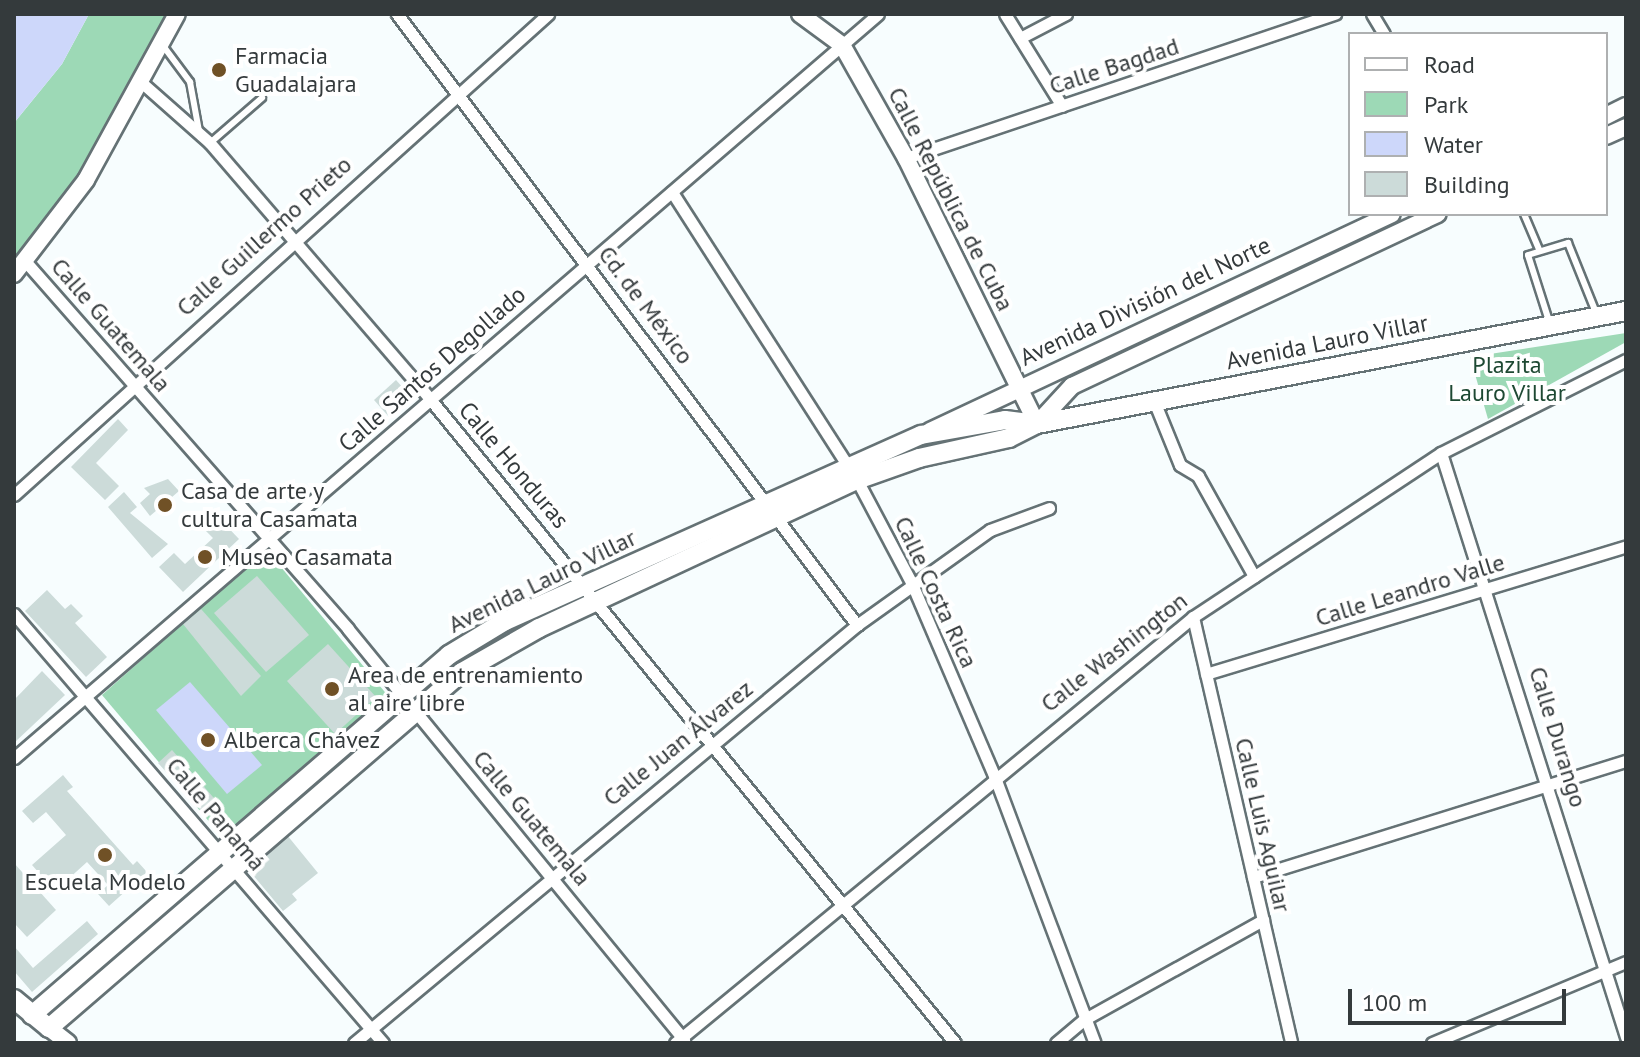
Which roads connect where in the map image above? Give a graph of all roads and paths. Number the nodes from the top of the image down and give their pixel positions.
1 (177, 14) edge
2 (397, 14) edge
3 (548, 14) edge
4 (800, 14) edge
5 (878, 14) edge
6 (1005, 14) edge
7 (1066, 14) edge
8 (1335, 14) edge
9 (1372, 14) edge
10 (1383, 32) edge
11 (1020, 38) junction
12 (161, 44) junction
13 (842, 45) junction
14 (141, 82) junction
15 (458, 93) junction
16 (262, 98) dead end
17 (1062, 106) junction
18 (1626, 106) edge
19 (1608, 115) edge
20 (199, 131) junction
21 (210, 143) junction
22 (906, 158) junction
23 (672, 192) junction
24 (1388, 216) edge
25 (1434, 216) edge
26 (1525, 216) edge
27 (293, 238) junction
28 (1539, 250) junction
29 (26, 262) junction
30 (588, 264) junction
31 (14, 274) edge
32 (1197, 301) junction
33 (1626, 311) edge
34 (1597, 316) junction
35 (1549, 321) junction
36 (1206, 323) junction
37 (1626, 360) edge
38 (134, 383) junction
39 (1020, 386) junction
40 (430, 399) junction
41 (1154, 401) junction
42 (1037, 424) junction
43 (921, 435) junction
44 (1441, 453) junction
45 (846, 464) junction
46 (857, 480) junction
47 (14, 495) edge
48 (766, 500) junction
49 (1049, 508) dead end
50 (778, 518) junction
51 (270, 539) junction
52 (1626, 546) edge
53 (1254, 576) junction
54 (912, 584) junction
55 (585, 585) junction
56 (1488, 589) junction
57 (597, 601) junction
58 (14, 614) edge
59 (1193, 617) junction
60 (857, 625) junction
61 (1206, 674) junction
62 (86, 696) junction
63 (408, 703) junction
64 (712, 743) junction
65 (14, 758) edge
66 (1626, 761) edge
67 (994, 775) junction
68 (1550, 783) junction
69 (220, 851) junction
70 (233, 867) junction
71 (552, 875) junction
72 (1253, 877) junction
73 (845, 904) junction
74 (1263, 920) junction
75 (1626, 962) edge
76 (1606, 971) junction
77 (14, 999) edge
78 (32, 1015) junction
79 (1085, 1019) junction
80 (49, 1028) junction
81 (371, 1028) junction
82 (1626, 1037) edge
83 (681, 1041) edge
84 (68, 1043) edge
85 (354, 1043) edge
86 (383, 1043) edge
87 (955, 1043) edge
88 (1056, 1043) edge
89 (1095, 1043) edge
90 (1291, 1043) edge
91 (1432, 1043) edge

1 - 12 main road
2 - 15 street, Cd. de México
3 - 15 street, Calle Guillermo Prieto
4 - 13 main road, Calle República de Cuba
5 - 13 street, Calle Santos Degollado
6 - 11 street
7 - 11 street
8 - 17 street, Calle Bagdad
9 - 10 street
11 - 17 street
12 - 14 main road
12 - 20 lane
13 - 22 main road, Calle República de Cuba
13 - 23 street, Calle Santos Degollado
14 - 20 street, Calle Honduras
14 - 29 main road
15 - 27 street, Calle Guillermo Prieto
15 - 30 street, Cd. de México
16 - 21 lane
17 - 22 street, Calle Bagdad
18 - 19 main road
20 - 21 street, Calle Honduras
21 - 27 street, Calle Honduras
22 - 39 main road, Calle República de Cuba
23 - 30 street, Calle Santos Degollado
23 - 45 street, Calle Costa Rica
24 - 32 main road, Avenida División del Norte
25 - 36 main road, Avenida División del Norte
26 - 28 lane
27 - 38 street, Calle Guillermo Prieto
27 - 40 street, Calle Honduras
28 - 34 lane
28 - 35 lane
29 - 31 main road
29 - 38 street, Calle Guatemala
30 - 40 street, Calle Santos Degollado
30 - 48 street, Cd. de México
32 - 36 main road
32 - 39 main road, Avenida División del Norte
33 - 34 main road, Avenida Lauro Villar
34 - 35 main road, Avenida Lauro Villar
35 - 41 main road, Avenida Lauro Villar
36 - 42 main road, Avenida División del Norte
37 - 44 street, Calle Washington
38 - 47 street, Calle Guillermo Prieto
38 - 51 street, Calle Guatemala
39 - 42 main road, Calle República de Cuba
39 - 43 main road, Avenida División del Norte
40 - 51 street, Calle Santos Degollado
40 - 55 street, Calle Honduras
41 - 42 main road, Avenida Lauro Villar
41 - 53 street
42 - 43 main road, Avenida Lauro Villar
42 - 46 main road, Avenida Lauro Villar
43 - 45 main road, Avenida Lauro Villar
44 - 53 street, Calle Washington
44 - 56 street, Calle Durango
45 - 46 street, Calle Costa Rica
45 - 48 main road, Avenida Lauro Villar
46 - 50 main road, Avenida Lauro Villar
46 - 54 street, Calle Costa Rica
48 - 50 street, Cd. de México
48 - 55 main road, Avenida Lauro Villar
49 - 54 street, Calle Juan Álvarez
50 - 57 main road, Avenida Lauro Villar
50 - 60 street, Cd. de México
51 - 62 street, Calle Santos Degollado
51 - 63 street, Calle Guatemala
52 - 56 street, Calle Leandro Valle
53 - 59 street, Calle Washington
54 - 60 street, Calle Juan Álvarez
54 - 67 street, Calle Costa Rica
55 - 57 street, Calle Honduras
55 - 63 main road, Avenida Lauro Villar
56 - 61 street, Calle Leandro Valle
56 - 68 street, Calle Durango
57 - 63 main road, Avenida Lauro Villar
57 - 64 street, Calle Honduras
58 - 62 street, Calle Panamá
59 - 61 street, Calle Luis Aguilar
59 - 67 street, Calle Washington
60 - 64 street, Calle Juan Álvarez
61 - 72 street, Calle Luis Aguilar
62 - 65 street, Calle Santos Degollado
62 - 69 street, Calle Panamá
63 - 69 main road, Avenida Lauro Villar
63 - 70 main road, Avenida Lauro Villar
63 - 71 street, Calle Guatemala
64 - 71 street, Calle Juan Álvarez
64 - 73 street, Calle Honduras
66 - 68 street
67 - 73 street, Calle Washington
67 - 79 street, Calle Costa Rica
68 - 72 street
68 - 76 street, Calle Durango
69 - 70 street, Calle Panamá
69 - 78 main road, Avenida Lauro Villar
70 - 80 main road, Avenida Lauro Villar
70 - 81 street, Calle Panamá
71 - 81 street, Calle Juan Álvarez
71 - 83 street, Calle Guatemala
72 - 74 street, Calle Luis Aguilar
73 - 83 street, Calle Washington
73 - 87 street, Calle Honduras
74 - 79 street
74 - 90 street, Calle Luis Aguilar
75 - 76 street
76 - 82 street, Calle Durango
76 - 91 street
77 - 78 main road
78 - 80 main road
79 - 88 street
79 - 89 street, Calle Costa Rica
80 - 84 main road
81 - 85 street, Calle Juan Álvarez
81 - 86 street, Calle Panamá

